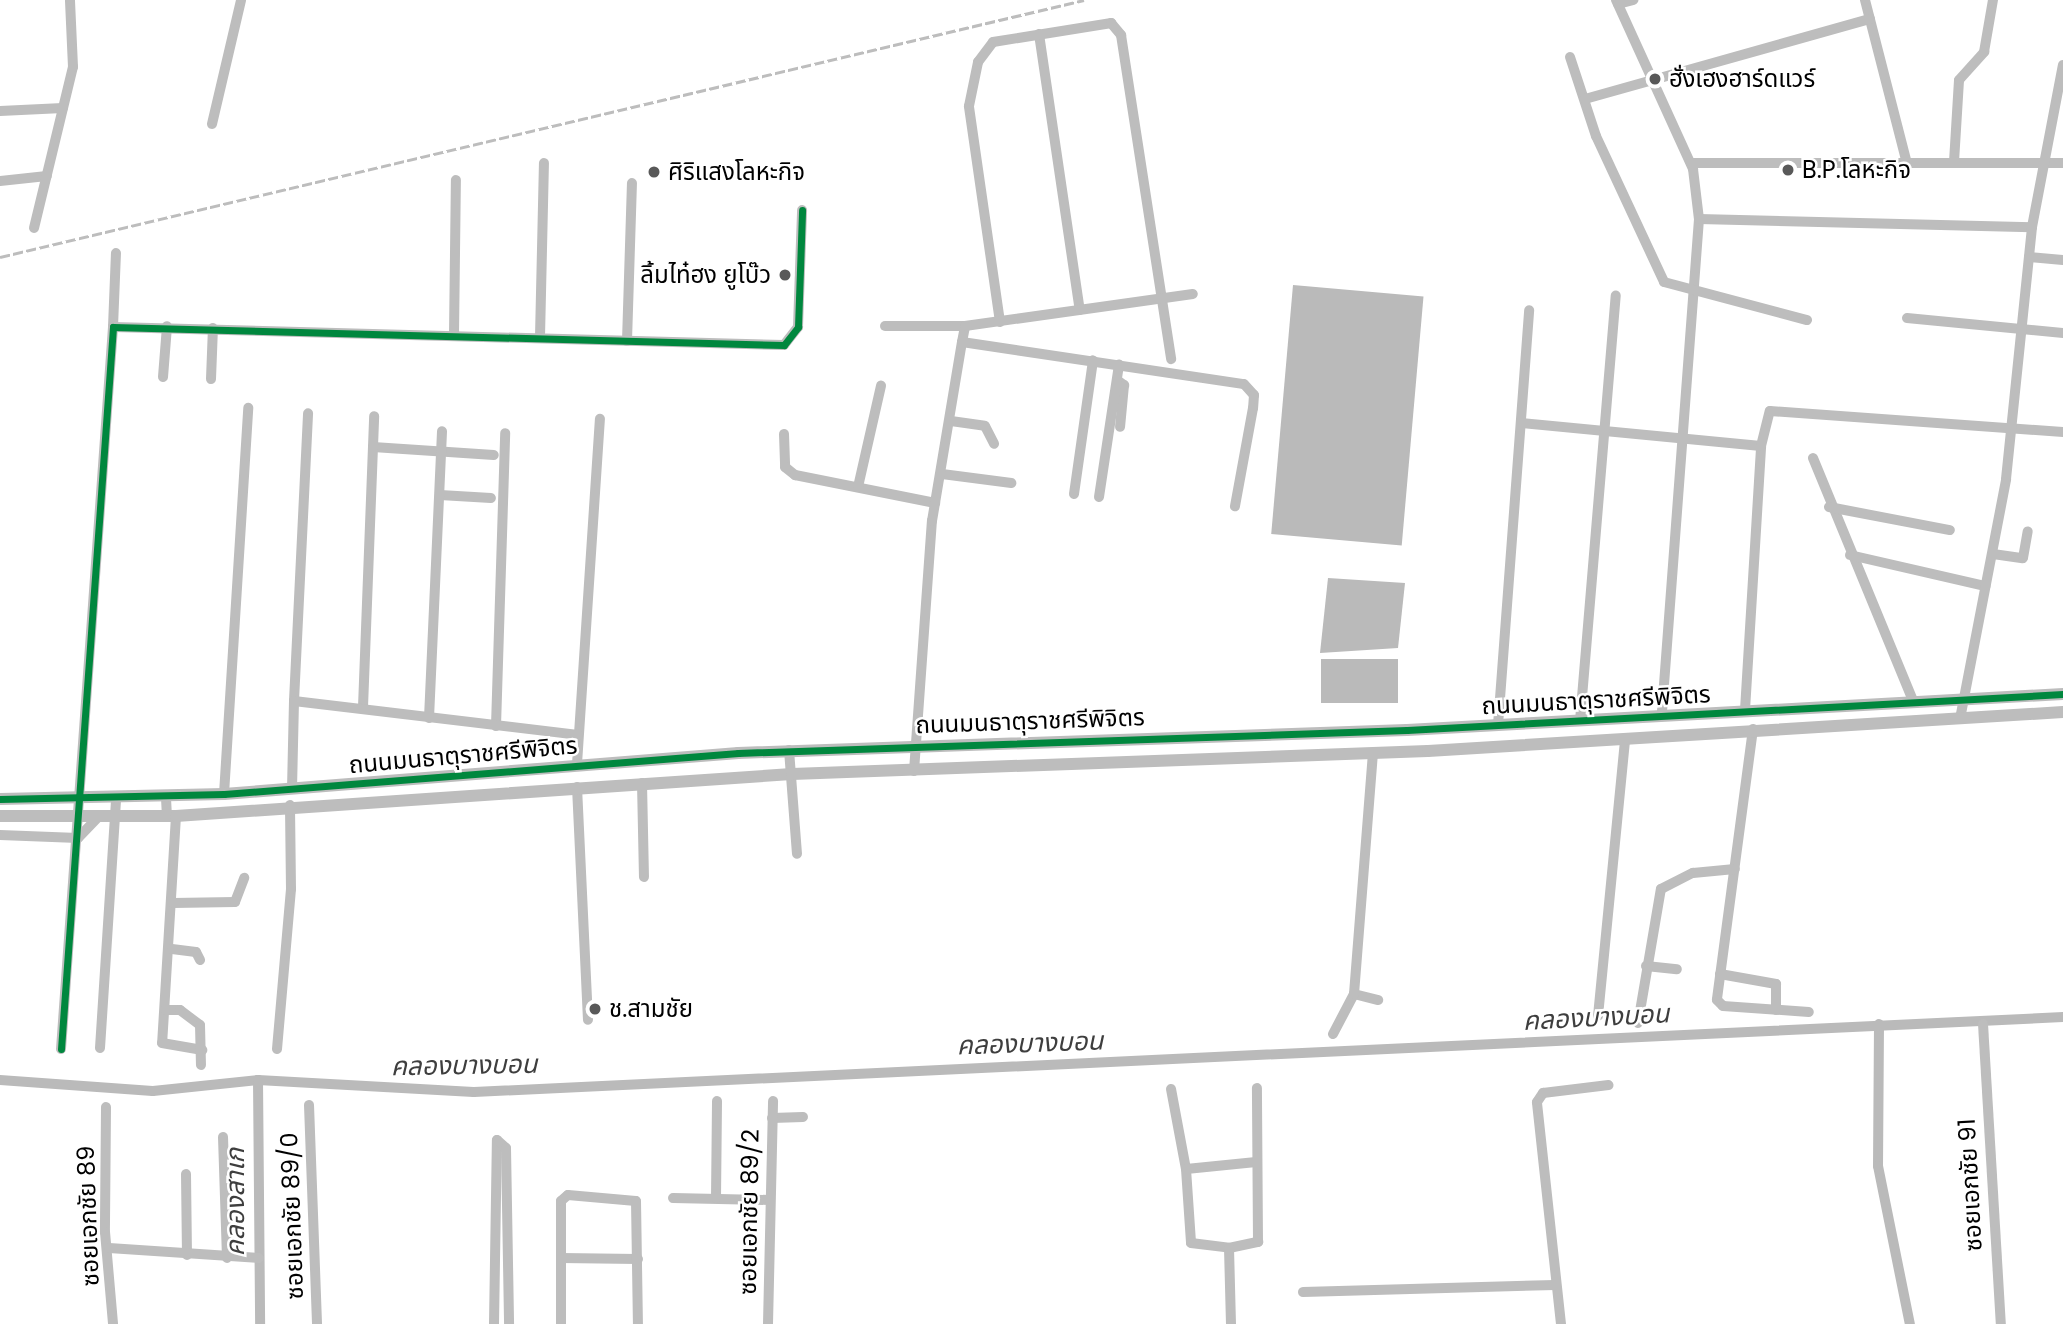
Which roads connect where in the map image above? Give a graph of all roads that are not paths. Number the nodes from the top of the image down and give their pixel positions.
1 (70, 0) edge
2 (241, 0) edge
3 (1633, 0) edge
4 (1865, 0) edge
5 (1993, 0) edge
6 (1617, 2) edge
7 (1870, 19) junction
8 (1039, 34) junction
9 (1570, 57) dead end
10 (2063, 65) edge
11 (1654, 80) junction
12 (1585, 99) junction
13 (63, 108) junction
14 (0, 111) edge
15 (212, 124) dead end
16 (2045, 161) junction
17 (1954, 162) junction
18 (544, 163) dead end
19 (1691, 163) junction
20 (1907, 163) junction
21 (2063, 163) edge
22 (47, 176) junction
23 (456, 180) dead end
24 (0, 181) edge
25 (632, 183) dead end
26 (802, 211) dead end
27 (1699, 219) junction
28 (2032, 226) junction
29 (34, 228) dead end
30 (116, 253) dead end
31 (2029, 257) junction
32 (2063, 260) edge
33 (1694, 293) junction
34 (1193, 294) dead end
35 (1616, 296) dead end
36 (1161, 298) junction
37 (1080, 310) junction
38 (1529, 310) dead end
39 (1908, 318) dead end
40 (1807, 320) dead end
41 (1000, 322) junction
42 (167, 326) junction
43 (885, 326) dead end
44 (965, 326) junction
45 (113, 327) junction
46 (213, 328) junction
47 (2019, 329) junction
48 (2063, 333) edge
49 (454, 335) junction
50 (540, 337) junction
51 (627, 341) junction
52 (962, 342) junction
53 (1171, 359) dead end
54 (1093, 360) junction
55 (1119, 364) junction
56 (163, 377) dead end
57 (211, 379) dead end
58 (1117, 380) junction
59 (881, 386) dead end
60 (248, 408) dead end
61 (308, 413) dead end
62 (374, 416) dead end
63 (600, 419) dead end
64 (951, 421) junction
65 (1521, 423) junction
66 (2009, 425) junction
67 (1120, 427) dead end
68 (1605, 429) junction
69 (442, 431) dead end
70 (2063, 432) edge
71 (505, 433) dead end
72 (784, 434) dead end
73 (1684, 437) junction
74 (994, 444) dead end
75 (1761, 446) junction
76 (373, 447) junction
77 (441, 452) junction
78 (495, 455) dead end
79 (1814, 458) dead end
80 (942, 474) junction
81 (1011, 483) dead end
82 (858, 487) junction
83 (1074, 494) dead end
84 (440, 495) junction
85 (1099, 497) dead end
86 (491, 498) dead end
87 (935, 503) junction
88 (1235, 506) dead end
89 (1829, 507) junction
90 (1950, 530) dead end
91 (2028, 531) dead end
92 (1993, 554) junction
93 (1850, 555) junction
94 (1986, 586) junction
95 (2063, 693) edge
96 (1962, 700) junction
97 (294, 701) junction
98 (1914, 703) junction
99 (363, 707) junction
100 (1745, 710) junction
101 (2063, 712) edge
102 (1662, 715) junction
103 (429, 718) junction
104 (1960, 719) junction
105 (1580, 721) junction
106 (1498, 725) junction
107 (496, 726) junction
108 (1753, 729) junction
109 (578, 735) junction
110 (1625, 739) junction
111 (915, 744) junction
112 (789, 750) junction
113 (1373, 754) junction
114 (577, 764) junction
115 (914, 771) junction
116 (792, 774) junction
117 (642, 783) junction
118 (577, 787) junction
119 (292, 789) junction
120 (224, 794) junction
121 (166, 798) junction
122 (0, 799) edge
123 (116, 800) junction
124 (77, 802) junction
125 (290, 805) junction
126 (0, 816) edge
127 (172, 816) junction
128 (77, 818) junction
129 (97, 818) junction
130 (116, 818) junction
131 (0, 835) edge
132 (78, 838) junction
133 (797, 854) dead end
134 (1735, 869) junction
135 (644, 877) dead end
136 (244, 878) dead end
137 (173, 903) junction
138 (172, 948) junction
139 (200, 960) dead end
140 (1646, 966) junction
141 (1677, 970) dead end
142 (1720, 974) junction
143 (1354, 994) junction
144 (1378, 1000) dead end
145 (166, 1010) junction
146 (1776, 1010) junction
147 (1809, 1012) dead end
148 (1598, 1016) dead end
149 (588, 1020) dead end
150 (1638, 1023) dead end
151 (1982, 1026) dead end
152 (1333, 1034) dead end
153 (100, 1048) dead end
154 (61, 1049) dead end
155 (277, 1049) dead end
156 (202, 1050) junction
157 (201, 1065) dead end
158 (1609, 1085) dead end
159 (1257, 1088) dead end
160 (1171, 1089) dead end
161 (717, 1101) dead end
162 (773, 1101) dead end
163 (309, 1105) dead end
164 (106, 1107) dead end
165 (803, 1117) dead end
166 (772, 1118) junction
167 (223, 1137) dead end
168 (1256, 1162) junction
169 (1186, 1169) junction
170 (186, 1174) dead end
171 (673, 1198) dead end
172 (716, 1198) junction
173 (770, 1200) junction
174 (108, 1248) junction
175 (1229, 1248) junction
176 (187, 1255) junction
177 (227, 1258) junction
178 (259, 1258) dead end
179 (561, 1258) junction
180 (638, 1259) junction
181 (1555, 1285) junction
182 (1303, 1292) dead end
183 (113, 1324) edge
184 (317, 1324) edge
185 (494, 1324) edge
186 (509, 1324) edge
187 (561, 1324) edge
188 (638, 1324) edge
189 (768, 1324) edge
190 (1231, 1324) edge
191 (1561, 1324) edge
192 (2001, 1324) edge

1 - 13 street
2 - 15 street
3 - 6 street
4 - 7 street
5 - 17 street
6 - 11 street
7 - 11 street
7 - 20 street
8 - 36 street
8 - 37 street
8 - 41 street
9 - 12 street
10 - 16 street
11 - 12 street
11 - 19 street
12 - 33 street
13 - 14 street
13 - 22 street
16 - 17 street
16 - 21 street
16 - 28 street
17 - 20 street
18 - 50 street
19 - 20 street
19 - 27 street
22 - 24 street
22 - 29 street
23 - 49 street
25 - 51 street
26 - 51 street
27 - 28 street
27 - 33 street
28 - 31 street
30 - 45 street
31 - 32 street
31 - 47 street
33 - 40 street
33 - 73 street
34 - 36 street
35 - 68 street
36 - 37 street
36 - 53 street
37 - 41 street
38 - 65 street
39 - 47 street
41 - 44 street
42 - 45 street
42 - 46 street
42 - 56 street
43 - 44 street
44 - 52 street
45 - 124 street
46 - 49 street
46 - 57 street
47 - 48 street
47 - 66 street
49 - 50 street
50 - 51 street
52 - 54 street
52 - 64 street
54 - 55 street
54 - 83 street
55 - 58 street
55 - 88 street
58 - 67 street
58 - 85 street
59 - 82 street
60 - 120 street
61 - 97 street
62 - 76 street
63 - 109 street
64 - 74 street
64 - 80 street
65 - 68 street
65 - 106 street
66 - 70 street
66 - 75 street
66 - 92 street
68 - 73 street
68 - 105 street
69 - 77 street
71 - 107 street
72 - 82 street
73 - 75 street
73 - 102 street
75 - 100 street
76 - 77 street
76 - 99 street
77 - 78 street
77 - 84 street
79 - 89 street
80 - 81 street
80 - 87 street
82 - 87 street
84 - 86 street
84 - 103 street
87 - 111 street
89 - 90 street
89 - 93 street
91 - 92 street
92 - 94 street
93 - 94 street
93 - 98 street
94 - 96 street
95 - 96 street, ถนนมนธาตุราชศรีพิจิตร
95 - 101 street
96 - 98 street, ถนนมนธาตุราชศรีพิจิตร
96 - 104 street
97 - 99 street
97 - 119 street
98 - 100 street, ถนนมนธาตุราชศรีพิจิตร
99 - 103 street
100 - 102 street, ถนนมนธาตุราชศรีพิจิตร
101 - 104 street, ถนนมนธาตุราชศรีพิจิตร
102 - 105 street, ถนนมนธาตุราชศรีพิจิตร
103 - 107 street
104 - 108 street, ถนนมนธาตุราชศรีพิจิตร
105 - 106 street, ถนนมนธาตุราชศรีพิจิตร
106 - 111 street, ถนนมนธาตุราชศรีพิจิตร
107 - 109 street
108 - 110 street, ถนนมนธาตุราชศรีพิจิตร
108 - 134 street
109 - 114 street
110 - 113 street, ถนนมนธาตุราชศรีพิจิตร
110 - 148 street
111 - 112 street, ถนนมนธาตุราชศรีพิจิตร
111 - 115 street
112 - 114 street, ถนนมนธาตุราชศรีพิจิตร
112 - 116 street
113 - 115 street, ถนนมนธาตุราชศรีพิจิตร
113 - 143 street
114 - 119 street, ถนนมนธาตุราชศรีพิจิตร
115 - 116 street, ถนนมนธาตุราชศรีพิจิตร
116 - 117 street, ถนนมนธาตุราชศรีพิจิตร
116 - 133 street
117 - 118 street, ถนนมนธาตุราชศรีพิจิตร
117 - 135 street
118 - 125 street, ถนนมนธาตุราชศรีพิจิตร
118 - 149 street
119 - 120 street, ถนนมนธาตุราชศรีพิจิตร
120 - 121 street, ถนนมนธาตุราชศรีพิจิตร
121 - 123 street, ถนนมนธาตุราชศรีพิจิตร
121 - 127 street
122 - 124 street, ถนนมนธาตุราชศรีพิจิตร
123 - 124 street, ถนนมนธาตุราชศรีพิจิตร
123 - 130 street
124 - 128 street
125 - 127 street, ถนนมนธาตุราชศรีพิจิตร
125 - 155 street
126 - 128 street, ถนนมนธาตุราชศรีพิจิตร
127 - 130 street, ถนนมนธาตุราชศรีพิจิตร
127 - 137 street
128 - 129 street, ถนนมนธาตุราชศรีพิจิตร
128 - 132 street
129 - 130 street, ถนนมนธาตุราชศรีพิจิตร
129 - 132 street
130 - 153 street
131 - 132 street
132 - 154 street
134 - 140 street
134 - 142 street
136 - 137 street
137 - 138 street
138 - 139 street
138 - 145 street
140 - 141 street
140 - 150 street
142 - 146 street
142 - 146 street
143 - 144 street
143 - 152 street
145 - 156 street
145 - 156 street
146 - 147 street
151 - 192 street, ซอยเอกชัย 91
156 - 157 street
158 - 181 street
159 - 168 street
160 - 169 street
161 - 172 street
162 - 166 street, ซอยเอกชัย 89/2
163 - 184 street, ซอยเอกชัย 89/0
164 - 174 street, ซอยเอกชัย 89
165 - 166 street
166 - 173 street, ซอยเอกชัย 89/2
167 - 177 street
168 - 169 street
168 - 175 street
169 - 175 street
170 - 176 street
171 - 172 street
172 - 173 street
173 - 189 street, ซอยเอกชัย 89/2
174 - 176 street
174 - 183 street, ซอยเอกชัย 89
175 - 190 street
176 - 177 street
177 - 178 street
179 - 180 street
179 - 180 street
179 - 187 street
180 - 188 street
181 - 182 street
181 - 191 street
185 - 186 street

